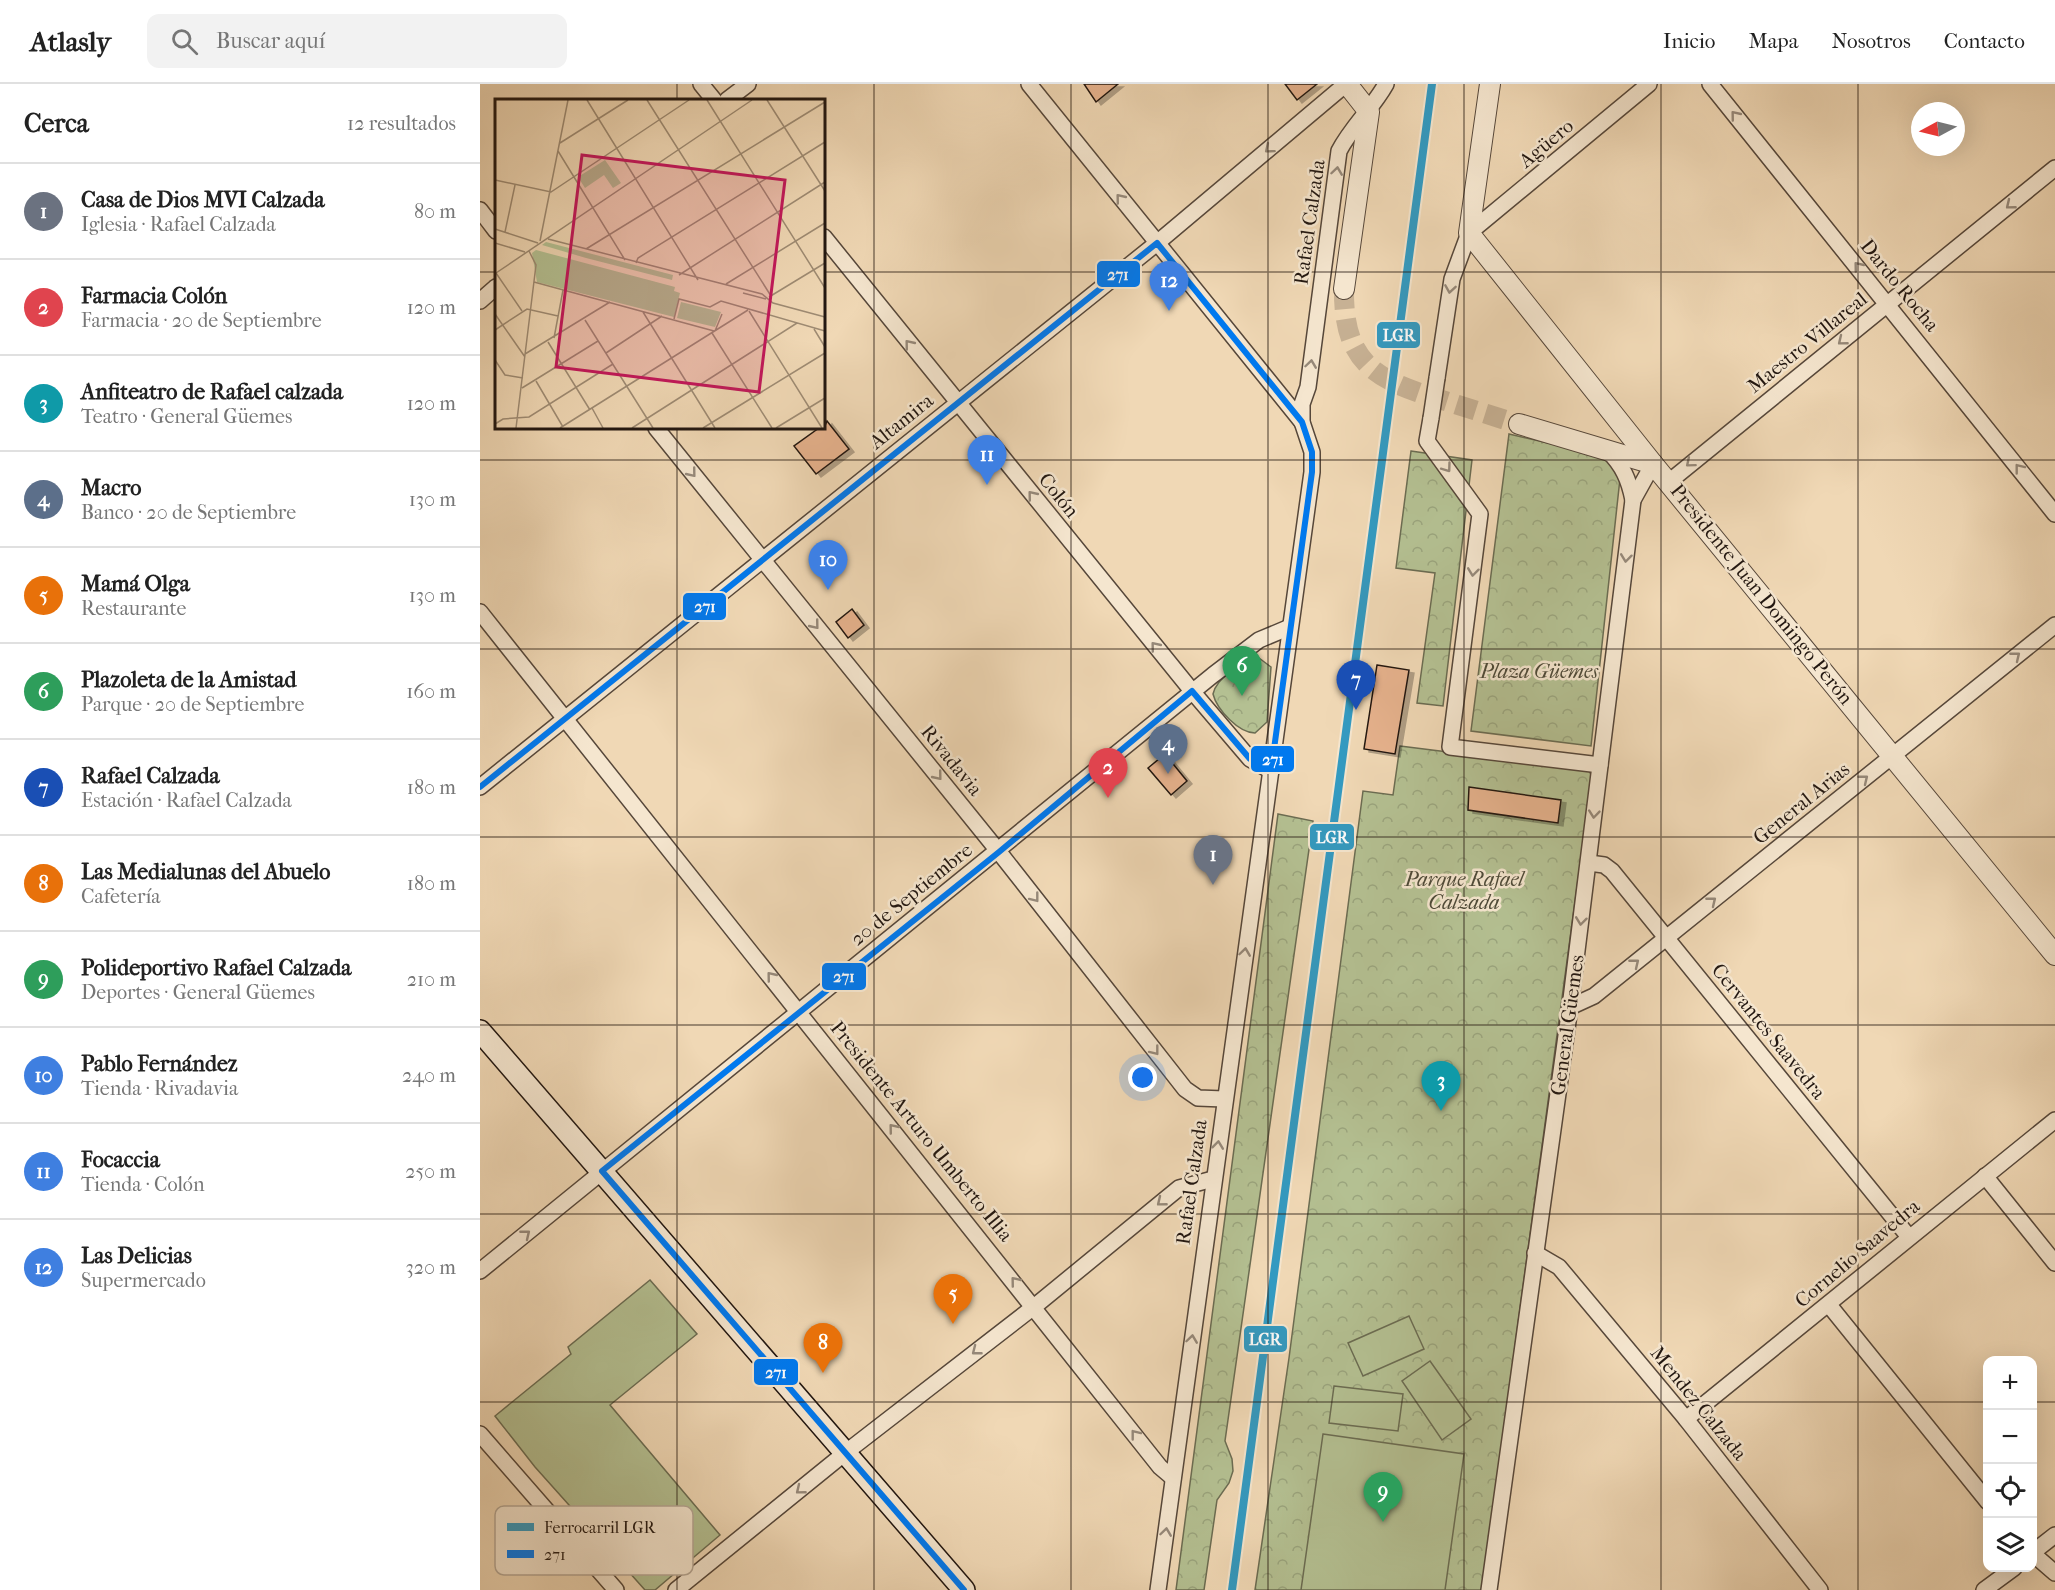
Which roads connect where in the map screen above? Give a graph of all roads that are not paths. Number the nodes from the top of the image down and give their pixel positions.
1 (701, 84) edge
2 (747, 84) edge
3 (1029, 84) edge
4 (1346, 84) edge
5 (1386, 84) edge
6 (1490, 84) edge
7 (1649, 84) edge
8 (1710, 84) edge
9 (713, 99) edge
10 (727, 99) edge
11 (1368, 112) junction
12 (2055, 168) edge
13 (480, 210) edge
14 (495, 230) edge
15 (1469, 233) junction
16 (825, 238) edge
17 (1157, 243) junction
18 (495, 288) edge
19 (1344, 289) tunnel mouth
20 (480, 301) edge
21 (1888, 303) junction
22 (957, 403) junction
23 (1302, 422) junction
24 (1519, 424) tunnel mouth
25 (657, 429) edge
26 (1607, 450) junction
27 (1653, 464) junction
28 (1670, 481) junction
29 (1633, 500) junction
30 (2055, 514) edge
31 (762, 559) junction
32 (480, 612) edge
33 (2055, 625) edge
34 (1290, 627) junction
35 (1192, 692) junction
36 (564, 718) junction
37 (1893, 755) junction
38 (1600, 765) junction
39 (1271, 771) junction
40 (480, 787) edge
41 (999, 852) junction
42 (1589, 862) junction
43 (1667, 938) junction
44 (2055, 955) edge
45 (1570, 1007) junction
46 (799, 1010) junction
47 (480, 1031) edge
48 (1224, 1099) junction
49 (2055, 1119) edge
50 (602, 1171) junction
51 (1986, 1176) junction
52 (1213, 1179) junction
53 (1909, 1237) junction
54 (1535, 1253) junction
55 (2055, 1263) edge
56 (480, 1271) edge
57 (1829, 1305) junction
58 (1035, 1306) junction
59 (1686, 1419) junction
60 (480, 1434) edge
61 (846, 1453) junction
62 (1173, 1478) junction
63 (1983, 1496) edge
64 (542, 1506) edge
65 (2055, 1535) edge
66 (2037, 1550) edge
67 (2037, 1557) edge
68 (2009, 1572) edge
69 (2055, 1573) edge
70 (602, 1575) edge
71 (615, 1590) edge
72 (676, 1590) edge
73 (964, 1590) edge
74 (1158, 1590) edge
75 (1489, 1590) edge
76 (1820, 1590) edge
77 (1984, 1590) edge

1 - 9 street
2 - 10 street
17 -> 3 street
4 - 11 street
4 -> 17 street, Altamira
5 - 11 street, Rafael Calzada
6 - 15 street
7 - 15 street, Agüero
21 -> 8 street, Dardo Rocha
11 - 19 street
23 -> 11 street, Rafael Calzada
12 -> 21 street, Maestro Villareal
13 - 14 street
15 - 27 street, Presidente Juan Domingo Perón
15 -> 38 street, bridge
22 -> 16 street, Colón
17 - 22 street, Altamira
17 - 23 street
18 - 20 street
21 -> 28 street, Maestro Villareal
30 -> 21 street, Dardo Rocha
22 - 31 street, Altamira
35 -> 22 street, Colón
23 - 34 street, Rafael Calzada
24 - 26 street
25 -> 31 street, Rivadavia
26 - 27 street
26 - 29 street
27 - 28 street, Presidente Juan Domingo Perón
27 - 29 street, General Güemes
28 - 37 street, Presidente Juan Domingo Perón
29 -> 38 street, General Güemes
31 - 36 street, Altamira
31 -> 41 street, Rivadavia
32 - 36 street, Presidente Arturo Umberto Illia
37 -> 33 street, General Arias
34 - 35 street, 20 de Septiembre
34 - 39 street, Rafael Calzada
35 - 39 street, Colón
35 - 41 street, 20 de Septiembre
36 - 40 street, Altamira
46 -> 36 street, Presidente Arturo Umberto Illia
43 -> 37 street, General Arias
37 - 44 street, Presidente Juan Domingo Perón
38 -> 42 street, General Güemes
48 -> 39 street, Rafael Calzada
41 - 46 street, 20 de Septiembre
41 -> 48 street, Rivadavia
42 - 43 street, Cervantes Saavedra
42 -> 45 street, General Güemes
45 -> 43 street, General Arias
43 - 53 street, Cervantes Saavedra
45 - 54 street, General Güemes
46 - 50 street, 20 de Septiembre
58 -> 46 street, Presidente Arturo Umberto Illia
47 - 50 main road
52 -> 48 street, Rafael Calzada
49 - 51 street, Cornelio Saavedra
56 -> 50 street, 20 de Septiembre
50 - 61 main road
51 - 53 street, Cornelio Saavedra
51 - 55 street
52 -> 58 street
62 -> 52 street, Rafael Calzada
53 - 57 street, Cornelio Saavedra
54 - 59 street, Mendez Calzada
54 - 75 street, General Güemes
57 - 59 street, Cornelio Saavedra
57 - 63 street
58 -> 61 street
62 -> 58 street, Presidente Arturo Umberto Illia
59 - 76 street, Mendez Calzada
60 - 64 street
61 -> 72 street
61 - 73 main road
74 -> 62 street, Rafael Calzada
65 - 66 street
67 - 69 street
68 - 77 street
70 - 71 street

